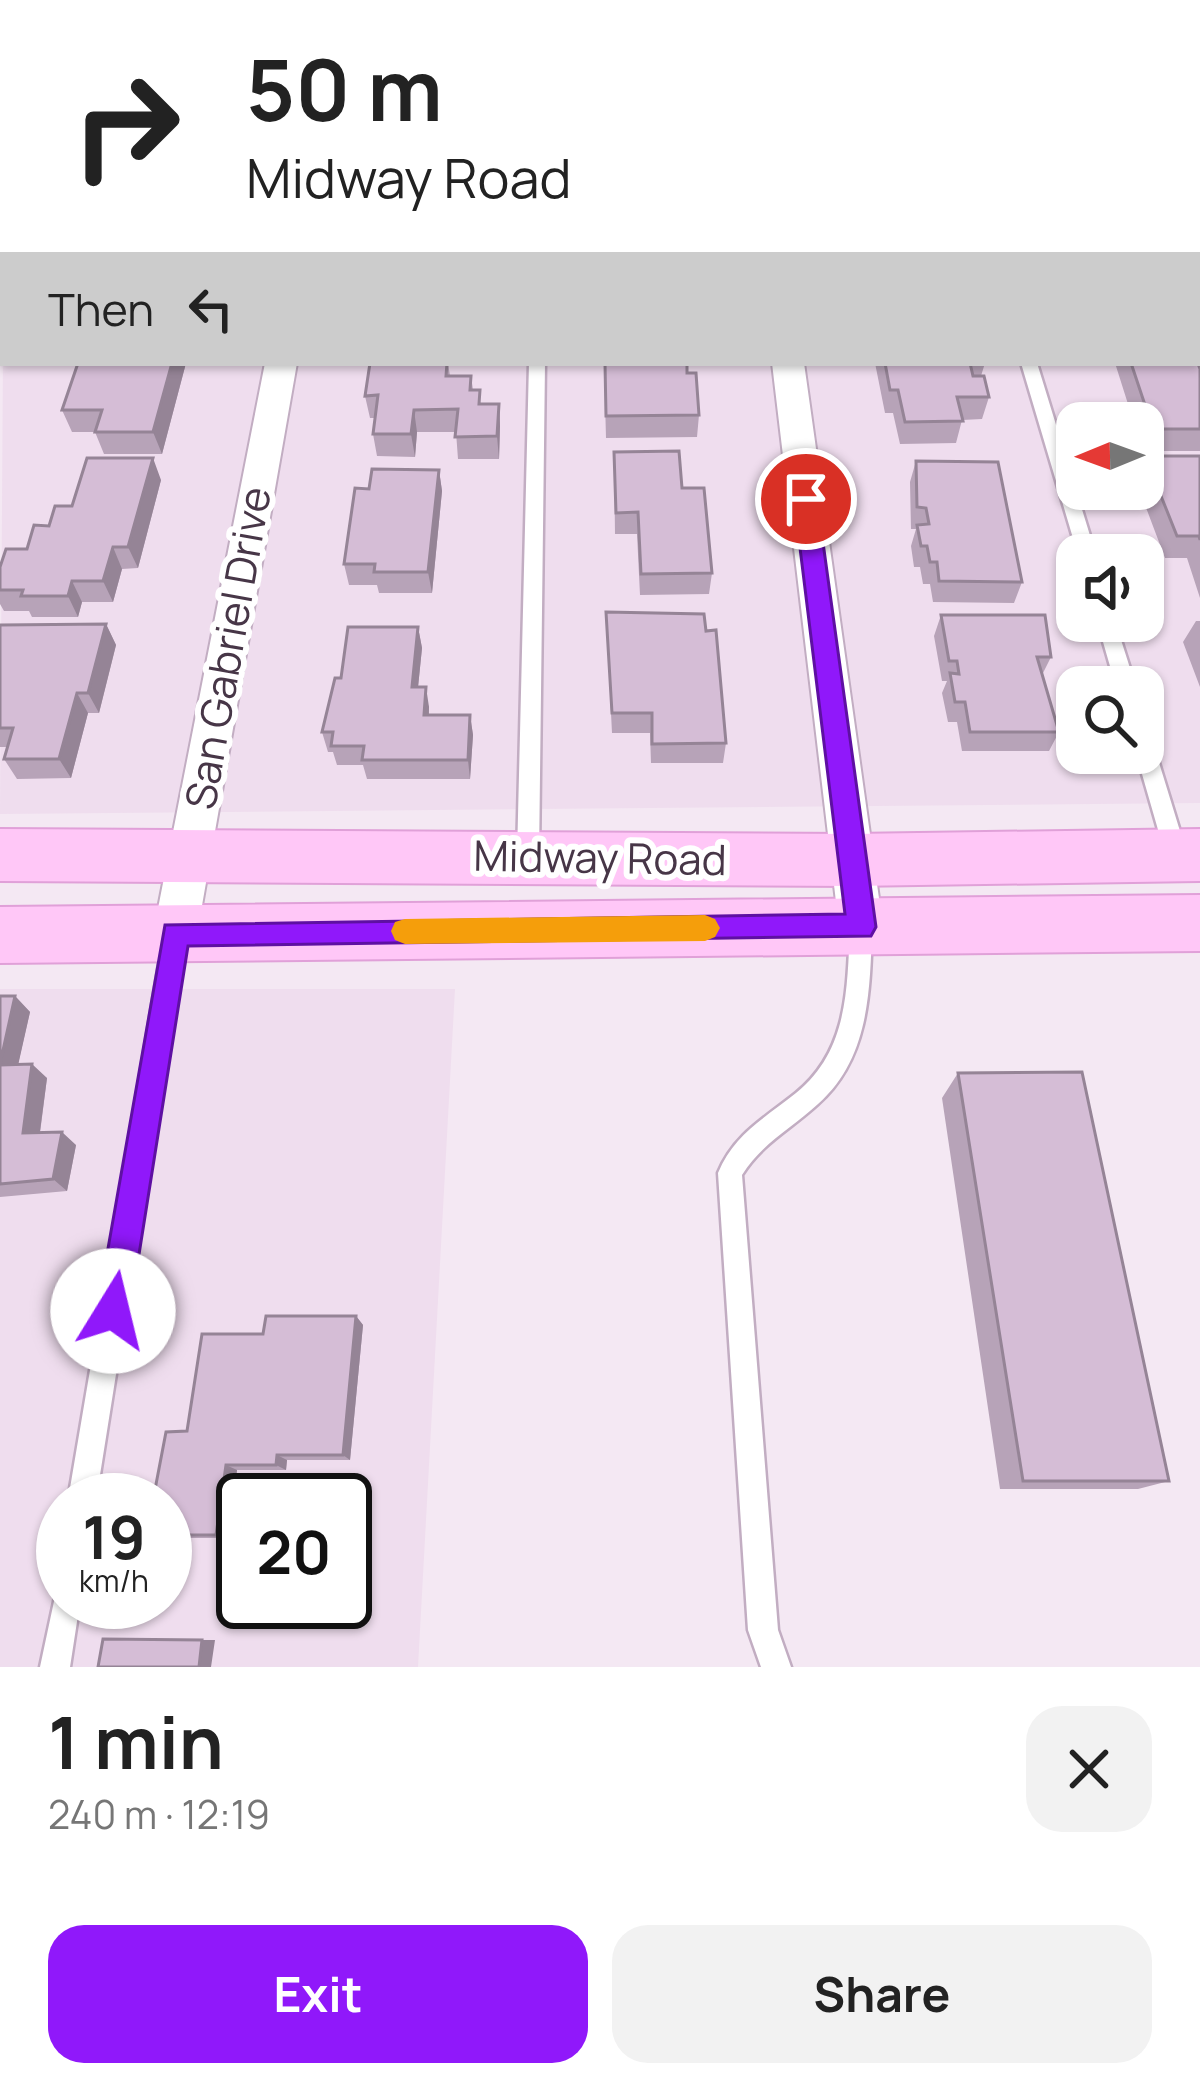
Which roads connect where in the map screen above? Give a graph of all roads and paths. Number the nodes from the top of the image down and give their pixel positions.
1 (280, 366) edge
2 (537, 366) edge
3 (788, 366) edge
4 (1030, 366) edge
5 (1081, 534) edge
6 (1155, 774) edge
7 (190, 854) junction
8 (0, 855) edge
9 (1188, 855) edge
10 (528, 857) junction
11 (852, 860) junction
12 (1200, 923) edge
13 (861, 927) junction
14 (175, 934) junction
15 (0, 935) edge
16 (86, 1473) edge
17 (61, 1629) edge
18 (55, 1667) edge
19 (776, 1667) edge

1 - 7 street, San Gabriel Drive
2 - 10 lane
3 - 11 street
4 - 5 lane
6 - 9 lane
7 - 8 main road, Midway Road
7 - 10 main road, Midway Road
7 - 14 street, San Gabriel Drive
9 - 11 main road, Midway Road
10 - 11 main road, Midway Road
11 - 13 street
12 - 13 main road, Midway Road
13 - 14 main road, Midway Road
13 - 19 lane
14 - 15 main road, Midway Road
14 - 16 lane
17 - 18 lane

